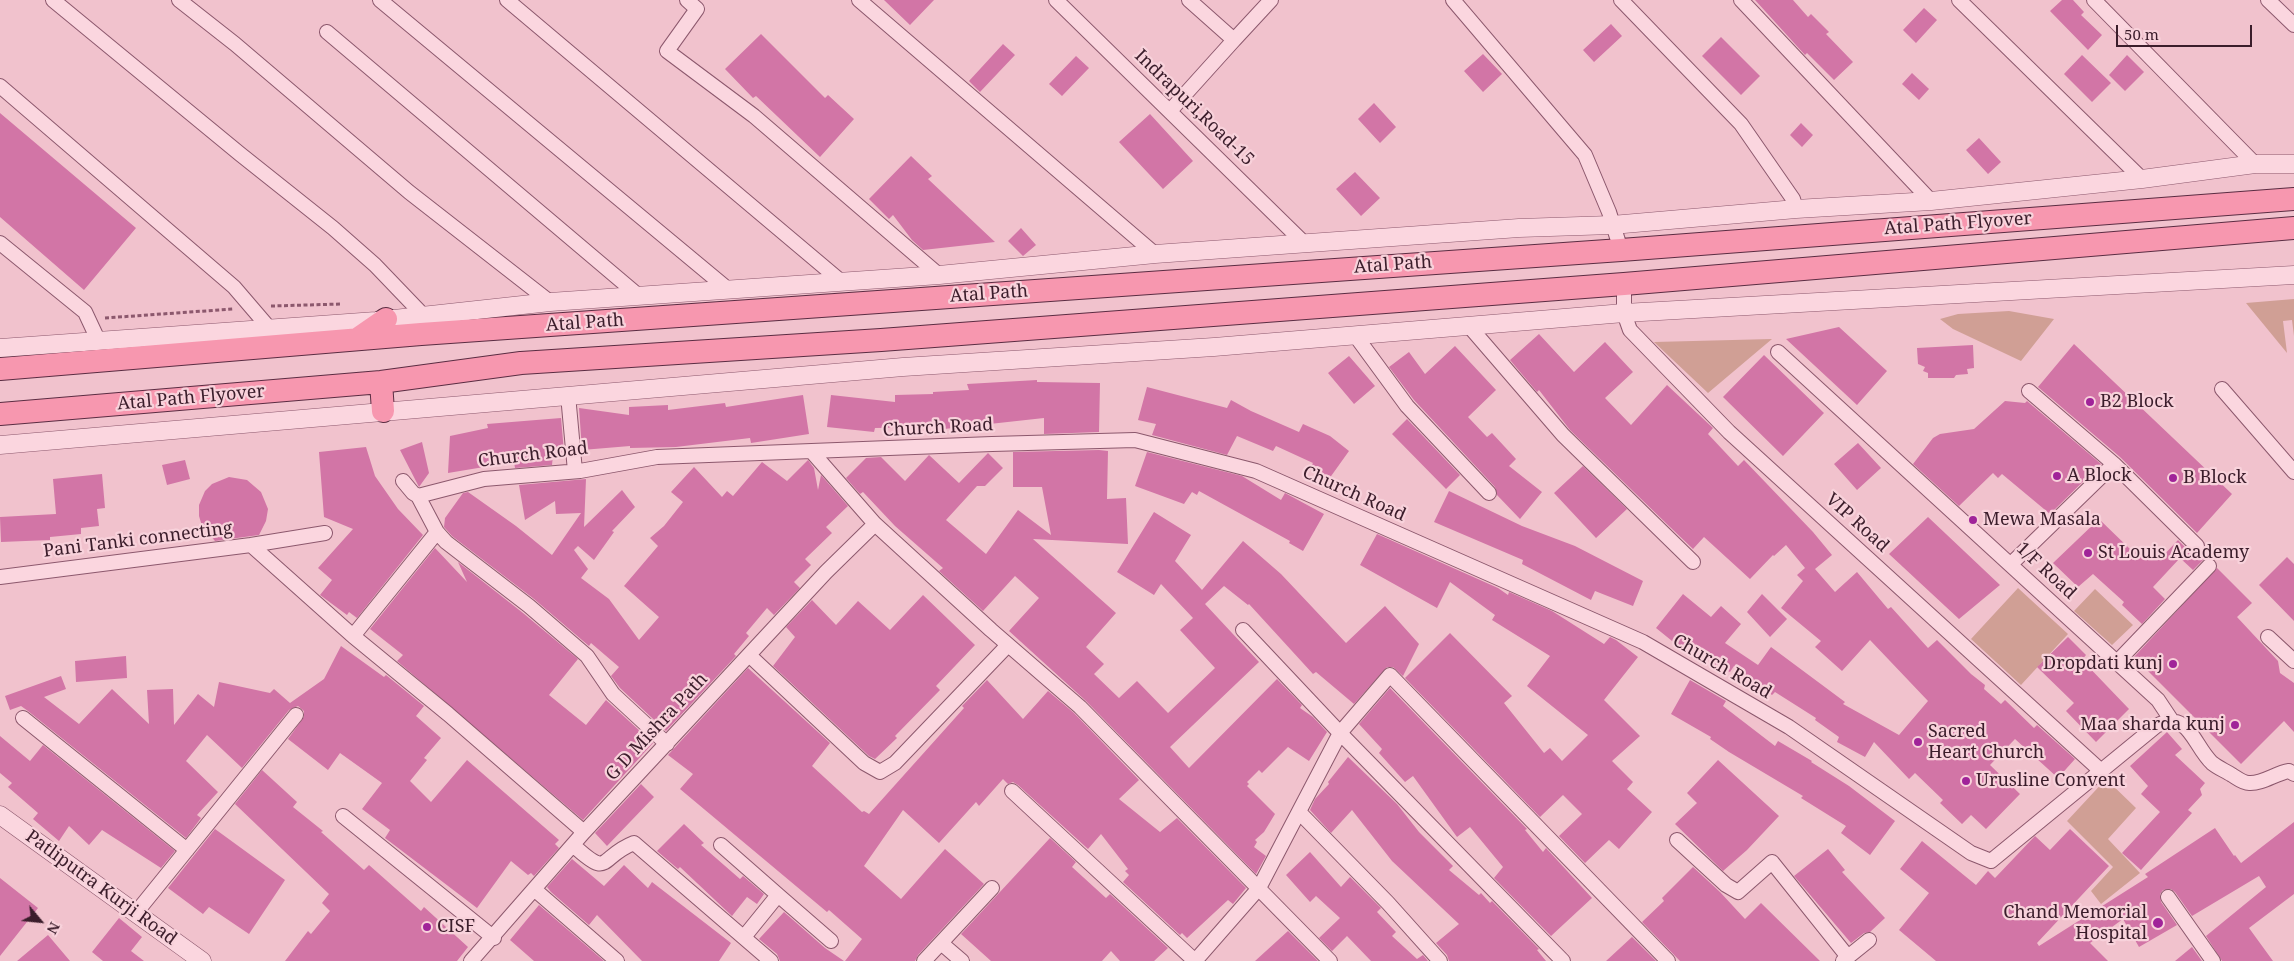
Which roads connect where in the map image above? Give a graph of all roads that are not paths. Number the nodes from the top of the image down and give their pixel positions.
1 (54, 0) edge
2 (179, 0) edge
3 (380, 0) edge
4 (507, 0) edge
5 (687, 0) edge
6 (859, 0) edge
7 (1056, 0) edge
8 (1189, 0) edge
9 (1271, 0) edge
10 (1453, 0) edge
11 (1621, 0) edge
12 (1741, 0) edge
13 (1959, 0) edge
14 (2094, 0) edge
15 (2268, 0) edge
16 (2294, 25) edge
17 (327, 32) dead end
18 (1234, 40) junction
19 (0, 86) edge
20 (1170, 111) junction
21 (2255, 164) junction
22 (2294, 164) edge
23 (2142, 179) junction
24 (2294, 199) edge
25 (1931, 201) junction
26 (1796, 209) junction
27 (1612, 225) junction
28 (2294, 228) edge
29 (0, 243) edge
30 (1305, 244) junction
31 (1621, 250) junction
32 (1155, 254) junction
33 (940, 275) junction
34 (2294, 275) edge
35 (843, 282) junction
36 (1624, 284) junction
37 (730, 291) junction
38 (639, 296) junction
39 (550, 302) junction
40 (1624, 313) junction
41 (423, 315) junction
42 (386, 320) junction
43 (1469, 326) junction
44 (270, 330) junction
45 (1355, 335) junction
46 (356, 340) junction
47 (99, 342) junction
48 (0, 348) edge
49 (1778, 352) dead end
50 (0, 369) edge
51 (381, 382) junction
52 (2222, 389) dead end
53 (2029, 392) dead end
54 (568, 395) junction
55 (383, 411) junction
56 (0, 414) edge
57 (0, 444) edge
58 (812, 452) junction
59 (2114, 464) junction
60 (575, 471) junction
61 (2294, 472) edge
62 (403, 481) dead end
63 (1489, 493) dead end
64 (418, 496) junction
65 (875, 524) junction
66 (437, 532) junction
67 (325, 533) dead end
68 (251, 545) junction
69 (2197, 546) dead end
70 (1693, 562) dead end
71 (2011, 564) junction
72 (2209, 566) dead end
73 (0, 577) edge
74 (1243, 630) dead end
75 (353, 636) junction
76 (2268, 637) dead end
77 (1008, 645) junction
78 (749, 655) junction
79 (2294, 661) edge
80 (2116, 662) junction
81 (296, 715) dead end
82 (23, 718) dead end
83 (2172, 721) junction
84 (1340, 733) junction
85 (667, 744) junction
86 (2100, 770) junction
87 (2292, 770) edge
88 (1012, 791) dead end
89 (1299, 812) junction
90 (0, 815) edge
91 (343, 816) dead end
92 (584, 832) junction
93 (1677, 840) dead end
94 (573, 845) junction
95 (720, 845) dead end
96 (187, 850) junction
97 (992, 888) dead end
98 (1259, 888) junction
99 (534, 889) junction
100 (778, 895) junction
101 (2168, 897) dead end
102 (135, 914) junction
103 (744, 937) junction
104 (494, 938) junction
105 (1869, 940) dead end
106 (831, 941) dead end
107 (941, 943) junction
108 (1845, 959) edge
109 (202, 961) edge
110 (471, 961) edge
111 (617, 961) edge
112 (771, 961) edge
113 (924, 961) edge
114 (962, 961) edge
115 (1195, 961) edge
116 (1330, 961) edge
117 (1440, 961) edge
118 (1563, 961) edge
119 (1668, 961) edge
120 (2212, 961) edge

1 - 41 street
2 - 39 street
3 - 37 street
4 - 35 street
5 - 33 street
6 - 32 street
7 - 20 street, Indrapuri,Road-15
8 - 18 street
9 - 18 street
10 - 27 street
11 - 26 street
12 - 25 street
13 - 23 street
14 - 21 street
15 - 16 street
17 - 38 street
18 - 20 street
19 - 44 street
20 - 30 street, Indrapuri,Road-15
21 - 22 street
21 - 23 street
23 - 25 street
24 - 31 main road, Atal Path Flyover
25 - 26 street
26 - 27 street
27 - 30 street
27 - 31 street
28 - 36 main road, Atal Path Flyover
29 - 47 street
30 - 32 street
31 - 46 main road, Atal Path
32 - 33 street
33 - 35 street
34 - 40 street
35 - 37 street
36 - 40 street, VIP Road
36 - 51 main road, Atal Path
37 - 38 street
38 - 39 street
39 - 41 street
40 - 43 street
40 - 86 street, VIP Road
41 - 42 street
42 - 44 street
42 - 46 main road
43 - 45 street
43 - 70 street
44 - 47 street
45 - 54 street
45 - 63 street
46 - 50 main road
47 - 48 street
49 - 71 street, 1/F Road
51 - 55 main road
51 - 56 main road, Atal Path Flyover
52 - 61 street
53 - 59 street
54 - 55 street
54 - 60 street
55 - 57 street
58 - 60 street, Church Road
58 - 65 street
58 - 86 street, Church Road
59 - 69 street
59 - 71 street
60 - 64 street, Church Road
62 - 64 street
64 - 66 street
65 - 77 street
65 - 78 street, G D Mishra Path
66 - 75 street
66 - 85 street
67 - 68 street
68 - 73 street, Pani Tanki connecting
68 - 75 street, Pani Tanki connecting
71 - 80 street, 1/F Road
72 - 80 street
74 - 84 street
75 - 92 street, Pani Tanki connecting
76 - 79 street
77 - 78 street
77 - 98 street
78 - 85 street, G D Mishra Path
80 - 83 street, 1/F Road
81 - 96 street
82 - 96 street
83 - 86 street, Church Road
83 - 87 street
84 - 89 street
84 - 118 street
84 - 119 street
85 - 92 street, G D Mishra Path
88 - 115 street
89 - 98 street
89 - 117 street
90 - 102 street, Patliputra Kurji Road
91 - 104 street
92 - 94 street, G D Mishra Path
93 - 108 street
94 - 99 street, G D Mishra Path
94 - 103 street
95 - 100 street
96 - 102 street
97 - 107 street
98 - 115 street
98 - 116 street
99 - 104 street, G D Mishra Path
99 - 111 street
100 - 103 street
100 - 106 street
101 - 120 street
102 - 109 street, Patliputra Kurji Road
103 - 112 street
104 - 110 street, G D Mishra Path
105 - 108 street
107 - 113 street
107 - 114 street

